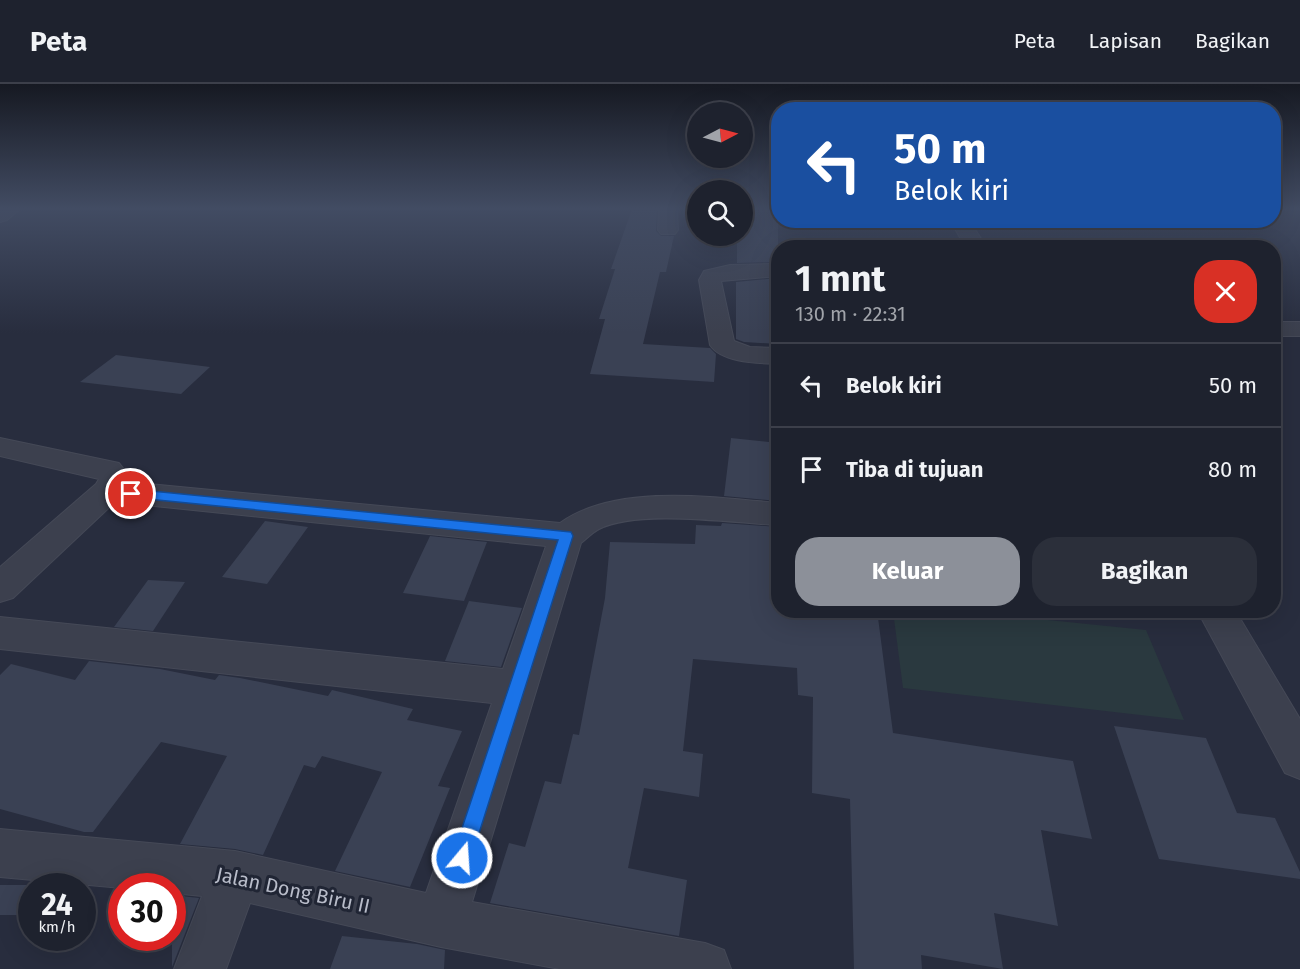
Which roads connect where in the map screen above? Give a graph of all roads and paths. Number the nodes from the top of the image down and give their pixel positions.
1 (771, 270) edge
2 (1281, 329) edge
3 (1300, 329) edge
4 (771, 356) edge
5 (0, 447) edge
6 (108, 492) junction
7 (771, 514) edge
8 (566, 536) junction
9 (0, 588) edge
10 (1220, 618) edge
11 (0, 633) edge
12 (518, 688) junction
13 (1300, 759) edge
14 (0, 853) edge
15 (235, 875) junction
16 (441, 922) junction
17 (200, 969) edge
18 (705, 969) edge

1 - 4 street
2 - 3 street
5 - 6 street
6 - 8 street
6 - 9 street
7 - 8 street
8 - 12 street
10 - 13 street
11 - 12 street
12 - 16 street
14 - 15 street, Jalan Dong Biru II
15 - 16 street, Jalan Dong Biru II
15 - 17 street
16 - 18 street, Jalan Dong Biru II

